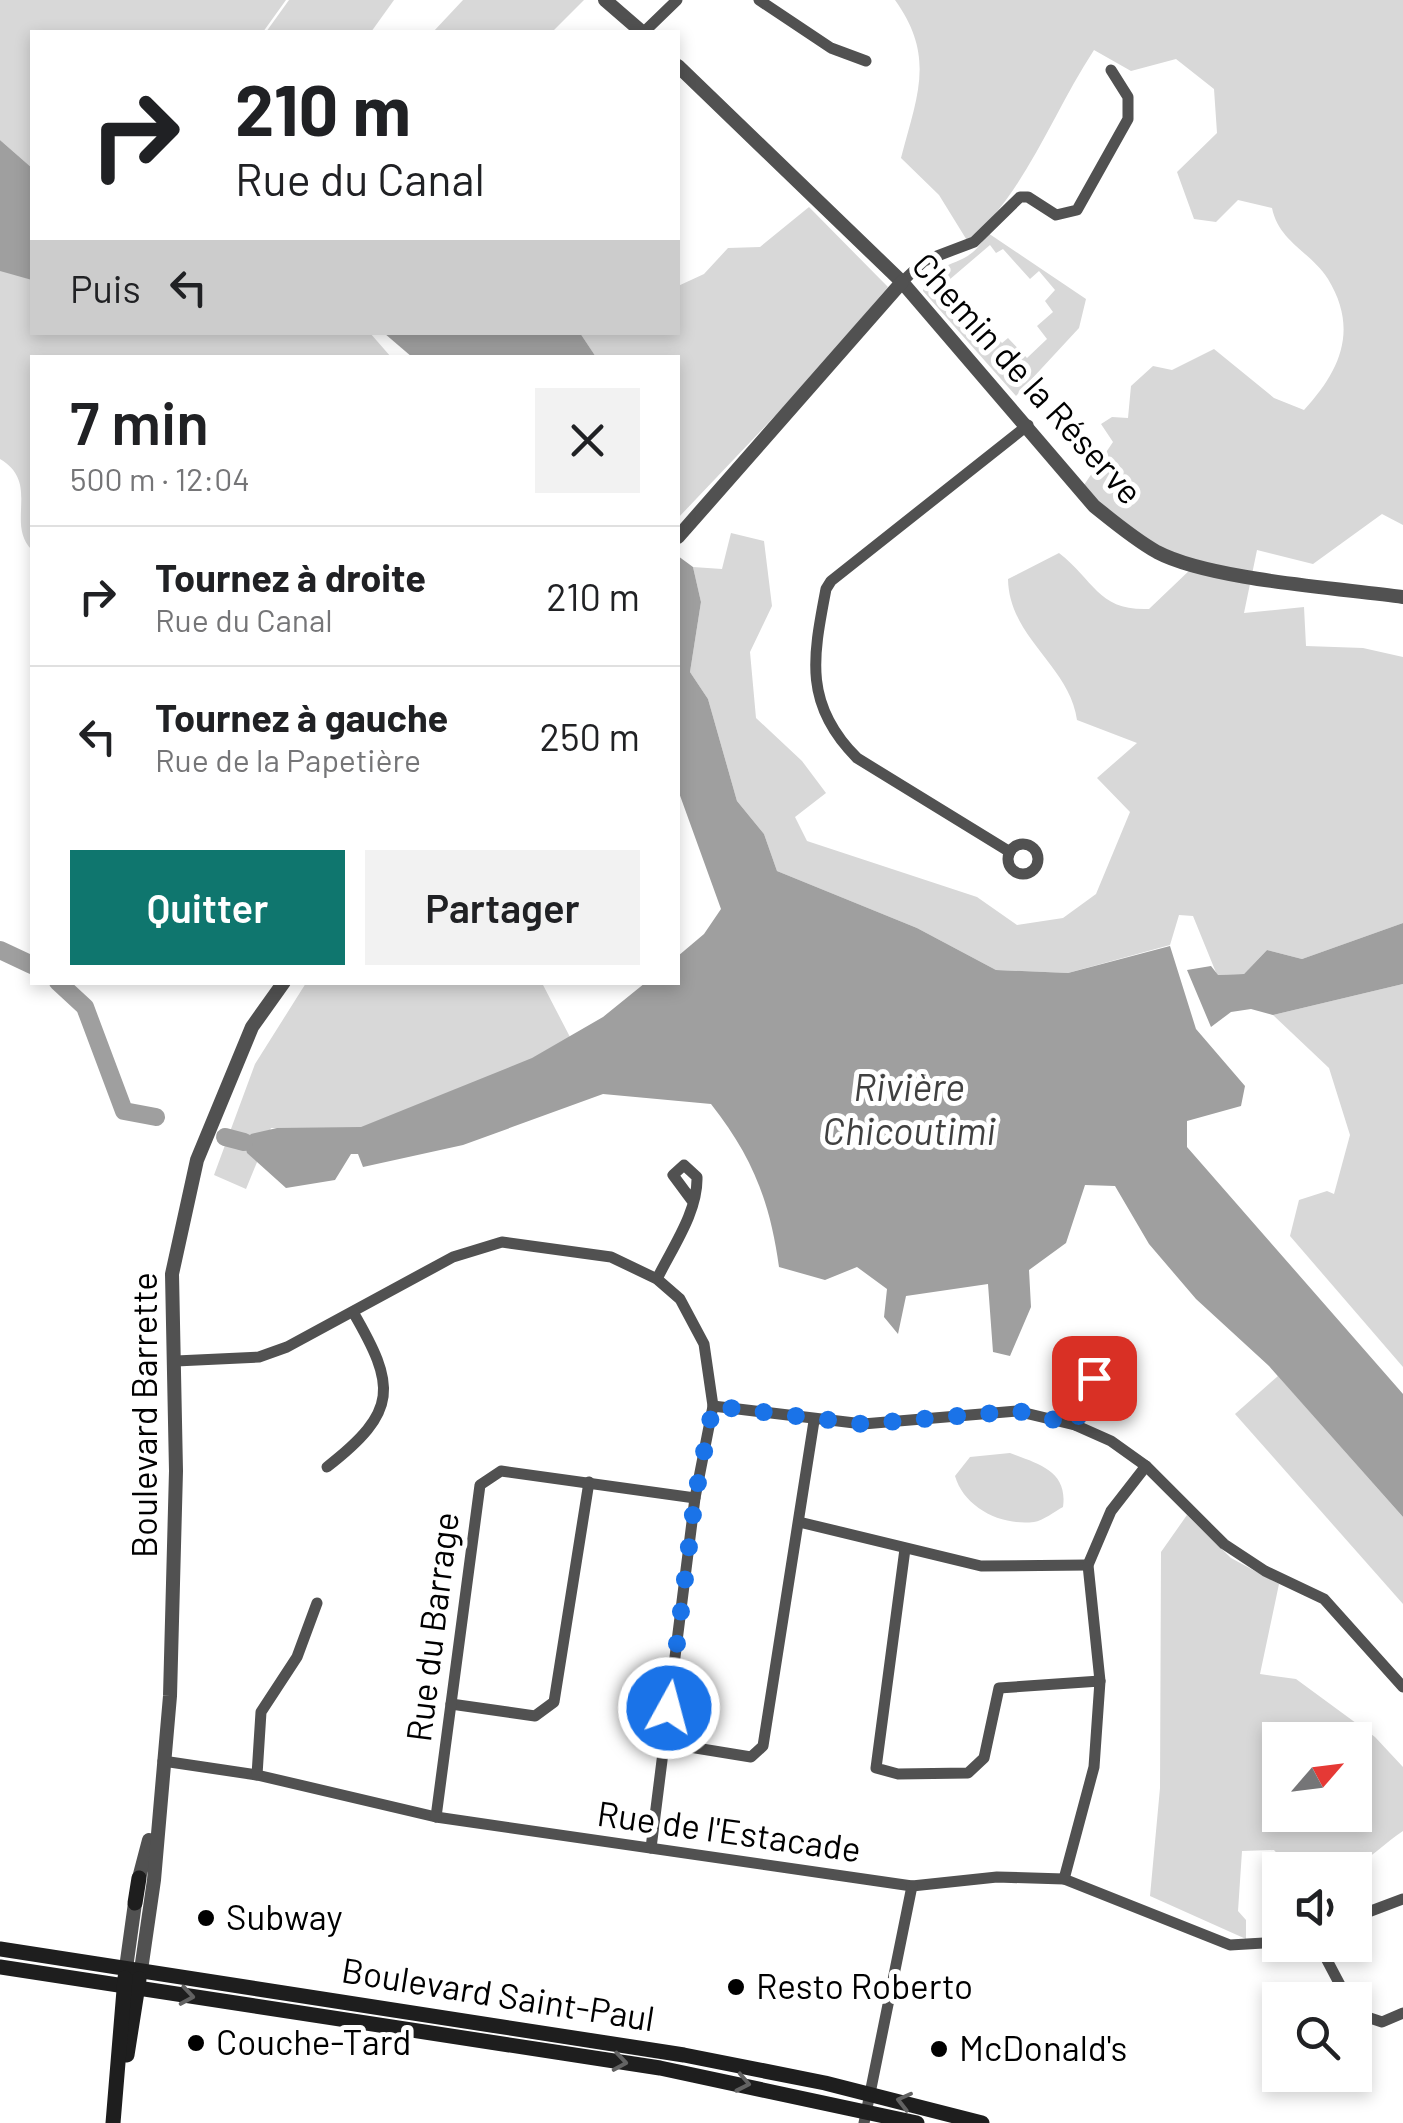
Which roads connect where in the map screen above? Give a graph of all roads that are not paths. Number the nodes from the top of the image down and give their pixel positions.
1 (605, 0) edge
2 (677, 0) edge
3 (759, 0) edge
4 (641, 30) edge
5 (645, 30) edge
6 (866, 60) dead end
7 (680, 68) edge
8 (1110, 70) dead end
9 (902, 282) junction
10 (1028, 425) junction
11 (680, 534) edge
12 (1403, 597) edge
13 (1010, 852) dead end
14 (282, 985) edge
15 (693, 1202) dead end
16 (656, 1279) junction
17 (352, 1312) junction
18 (176, 1361) junction
19 (1094, 1378) dead end
20 (713, 1406) junction
21 (814, 1421) junction
22 (1075, 1425) junction
23 (1146, 1466) junction
24 (328, 1467) dead end
25 (589, 1482) junction
26 (695, 1498) junction
27 (799, 1522) junction
28 (905, 1549) junction
29 (1088, 1565) junction
30 (317, 1603) dead end
31 (1100, 1681) junction
32 (1403, 1687) edge
33 (451, 1704) junction
34 (664, 1743) junction
35 (163, 1761) junction
36 (257, 1775) junction
37 (157, 1810) junction
38 (436, 1818) junction
39 (651, 1848) junction
40 (139, 1878) joint
41 (1064, 1878) junction
42 (912, 1886) junction
43 (1403, 1899) edge
44 (135, 1903) joint
45 (1372, 1911) edge
46 (1262, 1943) edge
47 (0, 1949) edge
48 (0, 1967) edge
49 (133, 1969) junction
50 (131, 1987) junction
51 (1403, 2013) edge
52 (1372, 2019) edge
53 (870, 2093) junction
54 (865, 2117) edge
55 (113, 2123) edge
56 (916, 2123) edge
57 (982, 2123) edge

1 - 4 street
2 - 5 street
3 - 6 street
7 - 9 street, Chemin de la Réserve
8 - 9 street
9 - 10 street, Chemin de la Réserve
9 - 11 street
10 - 12 street, Chemin de la Réserve
10 - 13 street
14 - 18 street, Boulevard Barrette
15 - 16 street
16 - 17 street
16 - 20 street
17 - 18 street
17 - 24 street
18 - 35 street, Boulevard Barrette
19 - 22 street
20 - 21 street
20 - 26 street
21 - 22 street
21 - 27 street
22 - 23 street
23 - 29 street
23 - 32 street
25 - 26 street, Rue du Barrage
25 - 33 street
25 - 33 street, Rue du Barrage
26 - 34 street
27 - 28 street
27 - 34 street
28 - 29 street
28 - 31 street
29 - 31 street
30 - 36 street
31 - 41 street
33 - 38 street, Rue du Barrage
34 - 39 street
35 - 36 street, Rue de l'Estacade
35 - 37 street, Boulevard Barrette
36 - 38 street, Rue de l'Estacade
37 - 40 street, Boulevard Barrette
37 - 49 street, Boulevard Barrette
38 - 39 street, Rue de l'Estacade
39 - 42 street, Rue de l'Estacade
40 - 44 main road, Boulevard Barrette
41 - 42 street, Rue de l'Estacade
41 - 46 street, Rue de l'Estacade
42 - 53 street
43 - 45 street
44 - 49 street, Boulevard Barrette
47 - 49 main road, Boulevard Saint-Paul
48 - 50 main road, Boulevard Saint-Paul
49 - 50 main road, Boulevard Barrette
49 - 53 main road, Boulevard Saint-Paul
50 -> 54 main road, Boulevard Saint-Paul
50 - 55 main road, Boulevard Barrette
51 - 52 street
53 - 54 street
57 -> 53 main road, Boulevard Saint-Paul
54 - 56 main road, Boulevard Saint-Paul

